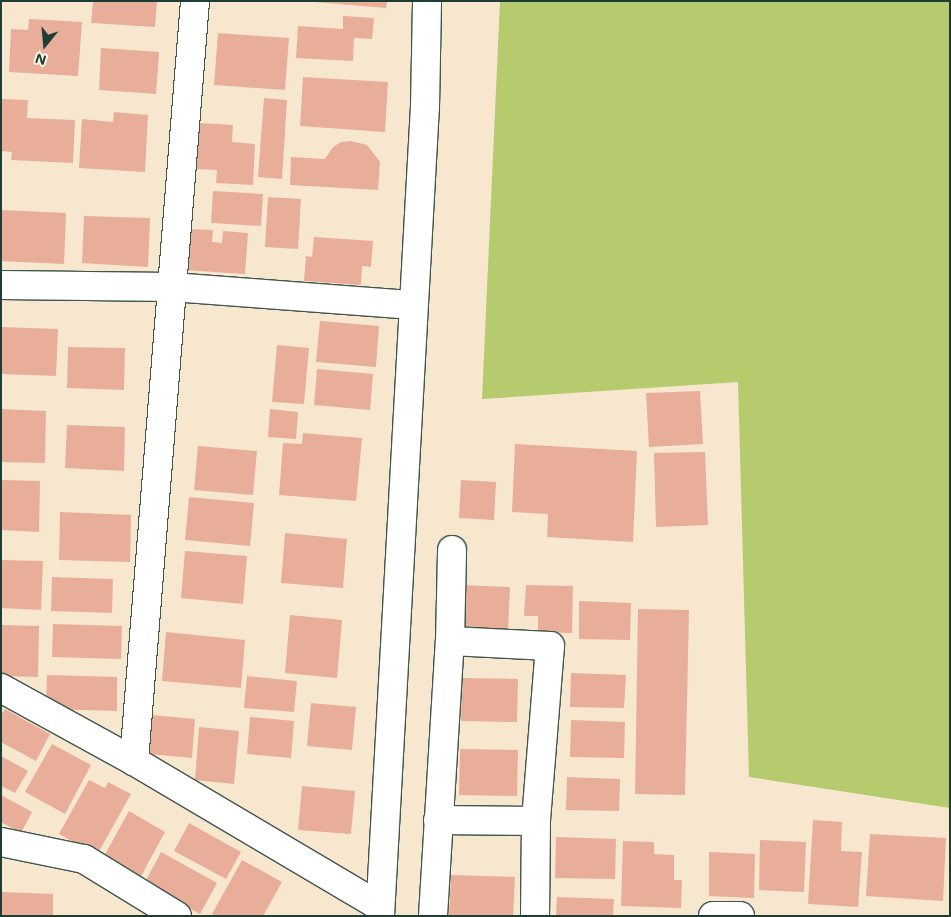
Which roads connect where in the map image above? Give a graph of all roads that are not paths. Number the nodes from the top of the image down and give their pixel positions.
1 (195, 1) edge
2 (427, 1) edge
3 (1, 284) edge
4 (172, 287) junction
5 (412, 305) junction
6 (452, 550) dead end
7 (450, 641) junction
8 (1, 688) edge
9 (134, 761) junction
10 (438, 820) junction
11 (536, 821) junction
12 (1, 842) edge
13 (379, 911) edge
14 (169, 914) edge
15 (433, 916) edge
16 (535, 916) edge
17 (713, 916) edge
18 (740, 916) edge

1 - 4 street
2 - 5 street
3 - 4 street
4 - 5 street
4 - 9 street
5 - 13 street
6 - 7 street
7 - 10 street
7 - 11 street
8 - 9 street
9 - 13 street
10 - 11 street
10 - 15 street
11 - 16 street
12 - 14 street
17 - 18 street

